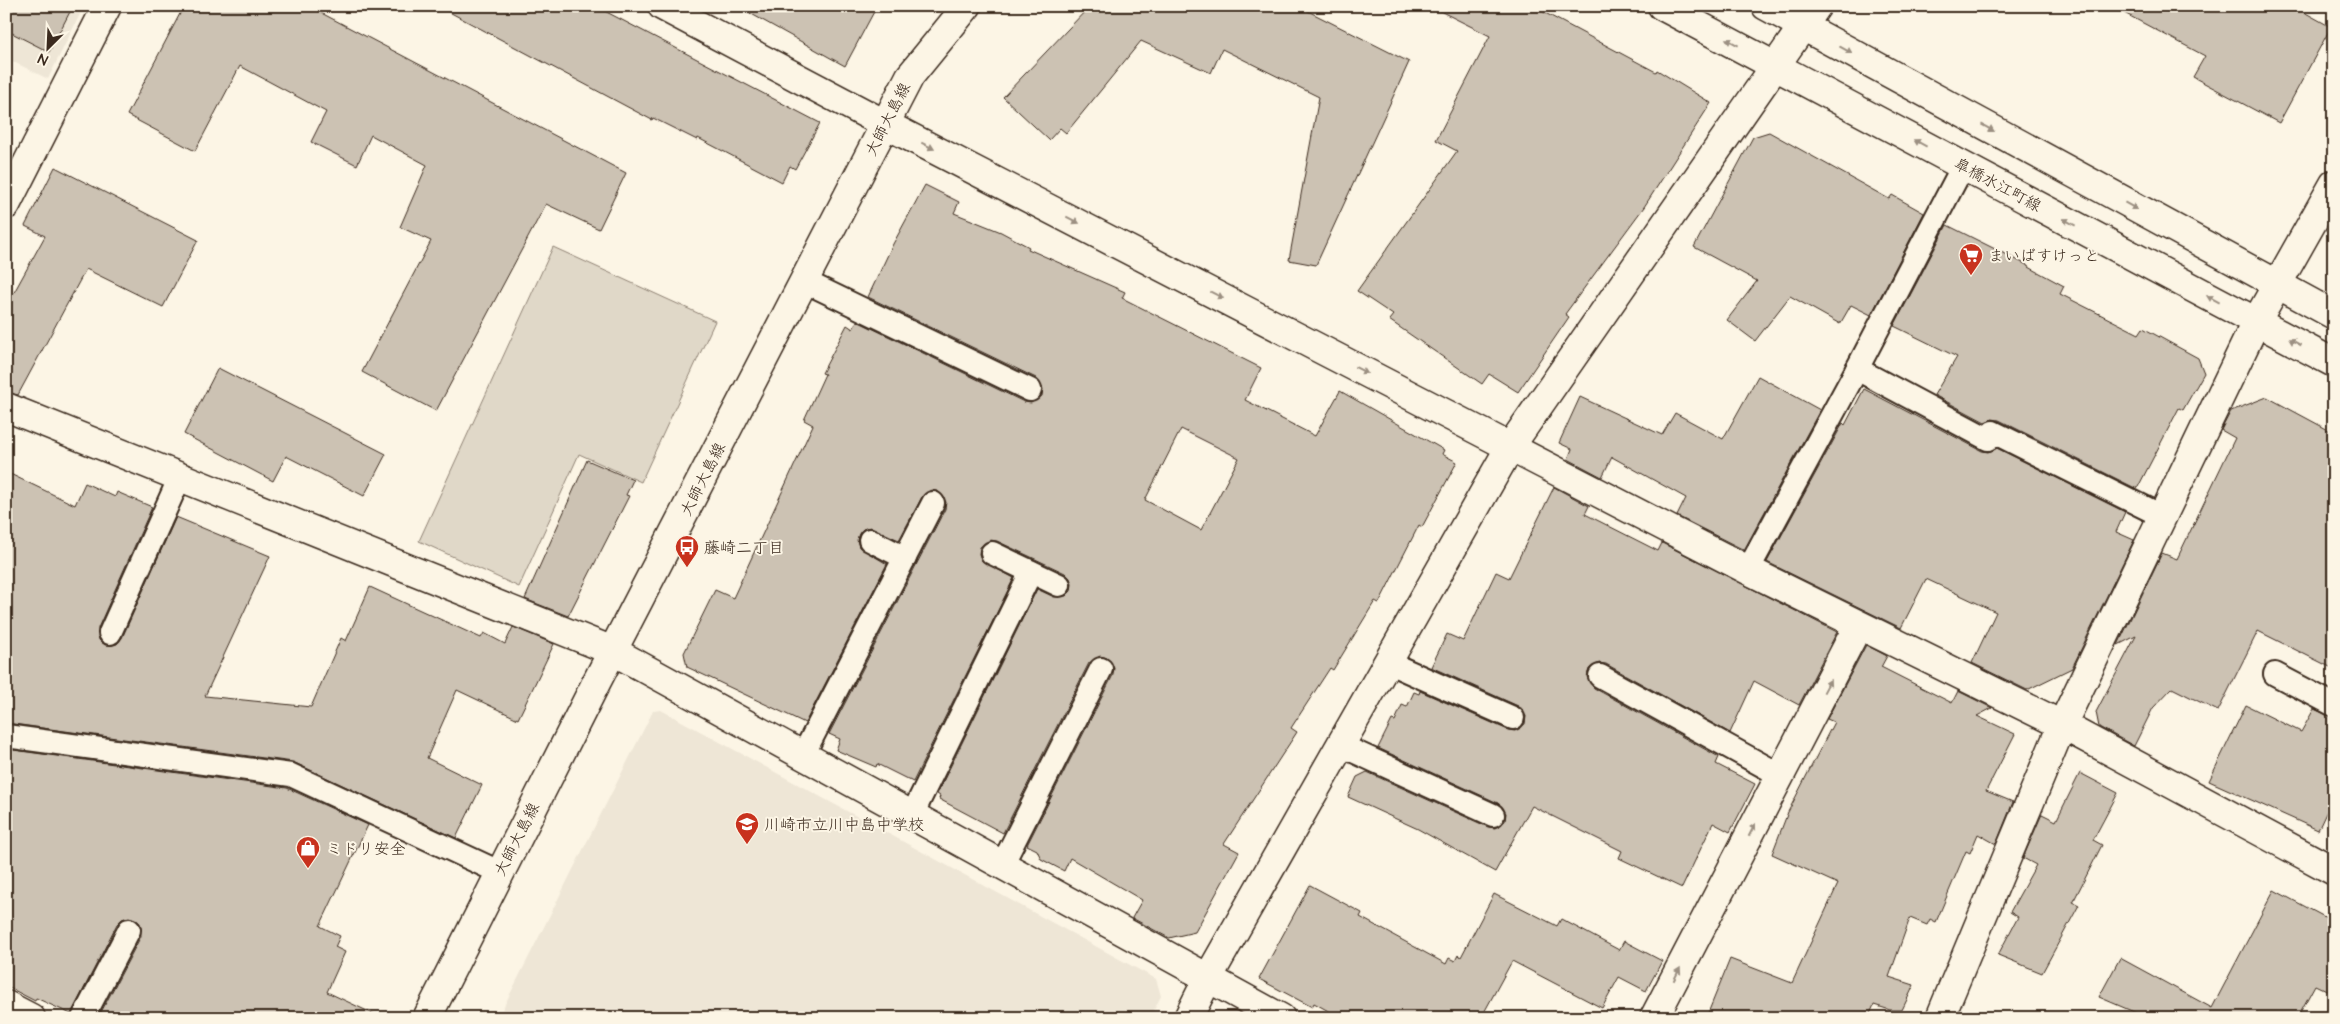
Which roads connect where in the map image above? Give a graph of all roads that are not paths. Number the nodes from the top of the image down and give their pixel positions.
1 (107, 6) edge
2 (662, 6) edge
3 (967, 6) edge
4 (1662, 6) edge
5 (1766, 6) edge
6 (1810, 16) edge
7 (1774, 66) junction
8 (885, 124) junction
9 (1963, 166) junction
10 (2334, 184) edge
11 (6, 205) edge
12 (804, 281) junction
13 (2277, 286) junction
14 (2334, 315) edge
15 (2256, 322) junction
16 (2334, 363) edge
17 (1857, 369) junction
18 (1030, 390) dead end
19 (6, 407) edge
20 (1510, 447) junction
21 (180, 477) junction
22 (933, 503) dead end
23 (2162, 516) junction
24 (870, 540) dead end
25 (992, 553) dead end
26 (905, 558) junction
27 (1748, 570) junction
28 (1031, 572) junction
29 (1059, 585) dead end
30 (1858, 626) junction
31 (110, 633) dead end
32 (613, 650) junction
33 (1387, 662) junction
34 (1101, 669) dead end
35 (2275, 674) dead end
36 (1600, 676) dead end
37 (2334, 705) edge
38 (1513, 718) dead end
39 (2062, 725) junction
40 (6, 736) edge
41 (1340, 745) junction
42 (803, 755) junction
43 (1780, 774) junction
44 (912, 815) junction
45 (1493, 815) dead end
46 (1002, 865) junction
47 (2334, 871) edge
48 (499, 872) junction
49 (130, 930) dead end
50 (1208, 978) junction
51 (6, 1005) edge
52 (31, 1018) edge
53 (84, 1018) edge
54 (427, 1018) edge
55 (1188, 1018) edge
56 (1281, 1018) edge
57 (1654, 1018) edge
58 (1940, 1018) edge

1 - 11 street
2 - 8 street
3 - 8 street, 大師大島線
7 -> 4 street, 皐橋水江町線
5 - 6 street
6 - 7 street
6 -> 13 street
9 -> 7 street, 皐橋水江町線
7 - 20 street
8 - 12 street, 大師大島線
8 -> 20 street
15 -> 9 street, 皐橋水江町線
9 - 17 lane
10 - 13 street
12 - 18 lane
12 - 32 street, 大師大島線
13 - 14 street
13 - 15 street
16 -> 15 street, 皐橋水江町線
15 - 23 street
17 - 23 lane
17 - 27 lane
19 - 21 street
20 - 27 street
20 - 33 street
21 - 31 lane
21 - 32 street
22 - 26 lane
23 - 39 street
24 - 26 lane
25 - 28 lane
26 - 42 lane
27 - 30 street
28 - 29 lane
28 - 44 lane
30 - 39 street
43 -> 30 street
32 - 42 street
32 - 48 street, 大師大島線
33 - 38 lane
33 - 41 street
34 - 46 lane
35 - 37 lane
36 - 43 lane
39 - 47 street
39 - 58 street
40 - 48 lane
41 - 45 lane
41 - 50 street
42 - 44 street
57 -> 43 street
44 - 46 street
46 - 50 street
48 - 54 street, 大師大島線
49 - 53 lane
50 - 55 street
50 - 56 street
51 - 52 street

